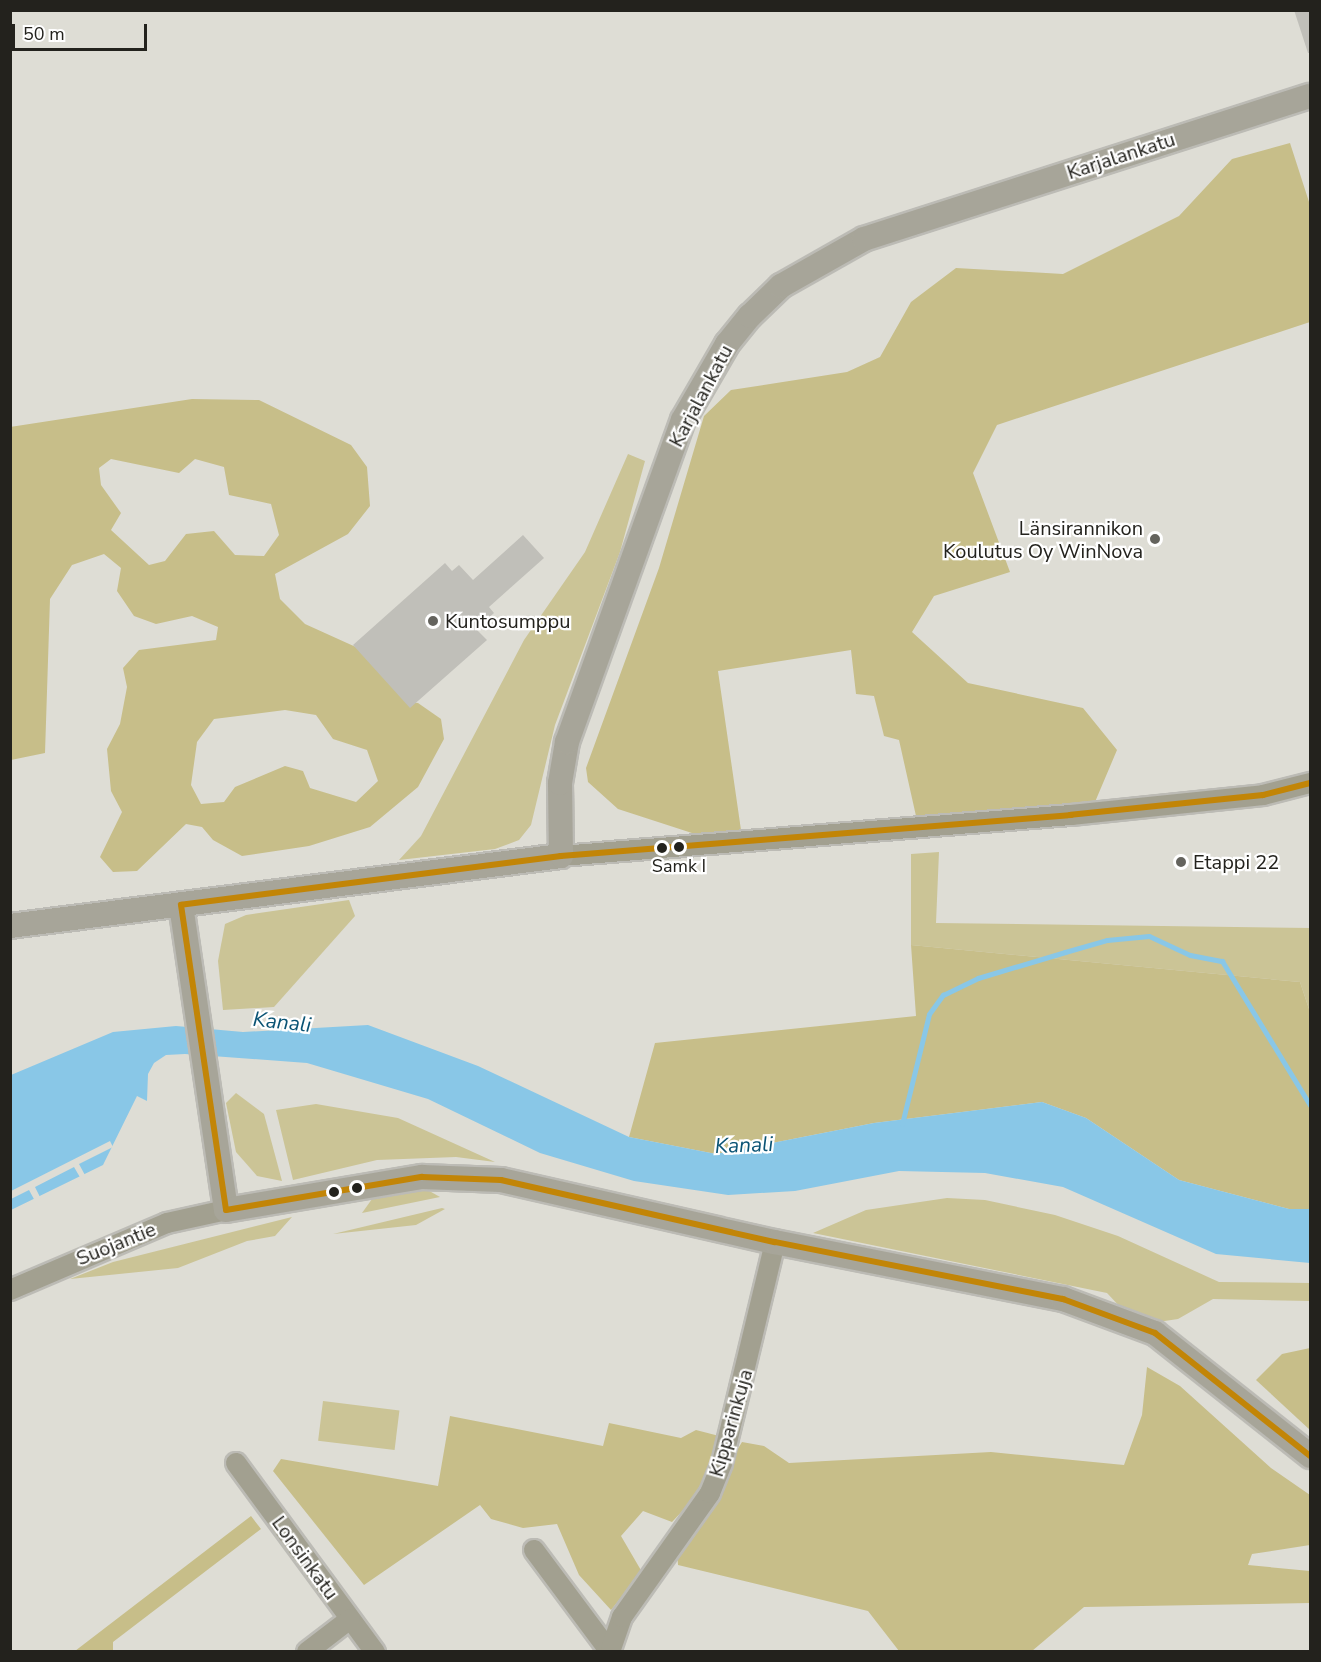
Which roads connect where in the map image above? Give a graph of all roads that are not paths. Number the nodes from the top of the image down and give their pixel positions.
1 (1311, 96) edge
2 (1311, 783) edge
3 (561, 856) junction
4 (181, 905) junction
5 (10, 926) edge
6 (226, 1210) junction
7 (775, 1242) junction
8 (10, 1290) edge
9 (1311, 1456) edge
10 (236, 1463) dead end
11 (534, 1550) dead end
12 (350, 1619) junction
13 (611, 1650) edge
14 (307, 1652) edge
15 (375, 1652) edge

1 - 3 main road, Karjalankatu
2 - 3 street
3 - 4 main road
4 - 5 main road
4 - 6 main road
6 - 7 main road
6 - 8 street, Suojantie
7 - 9 main road
7 - 13 street, Kipparinkuja
10 - 12 street, Lonsinkatu
11 - 13 street
12 - 14 street
12 - 15 street, Lonsinkatu

